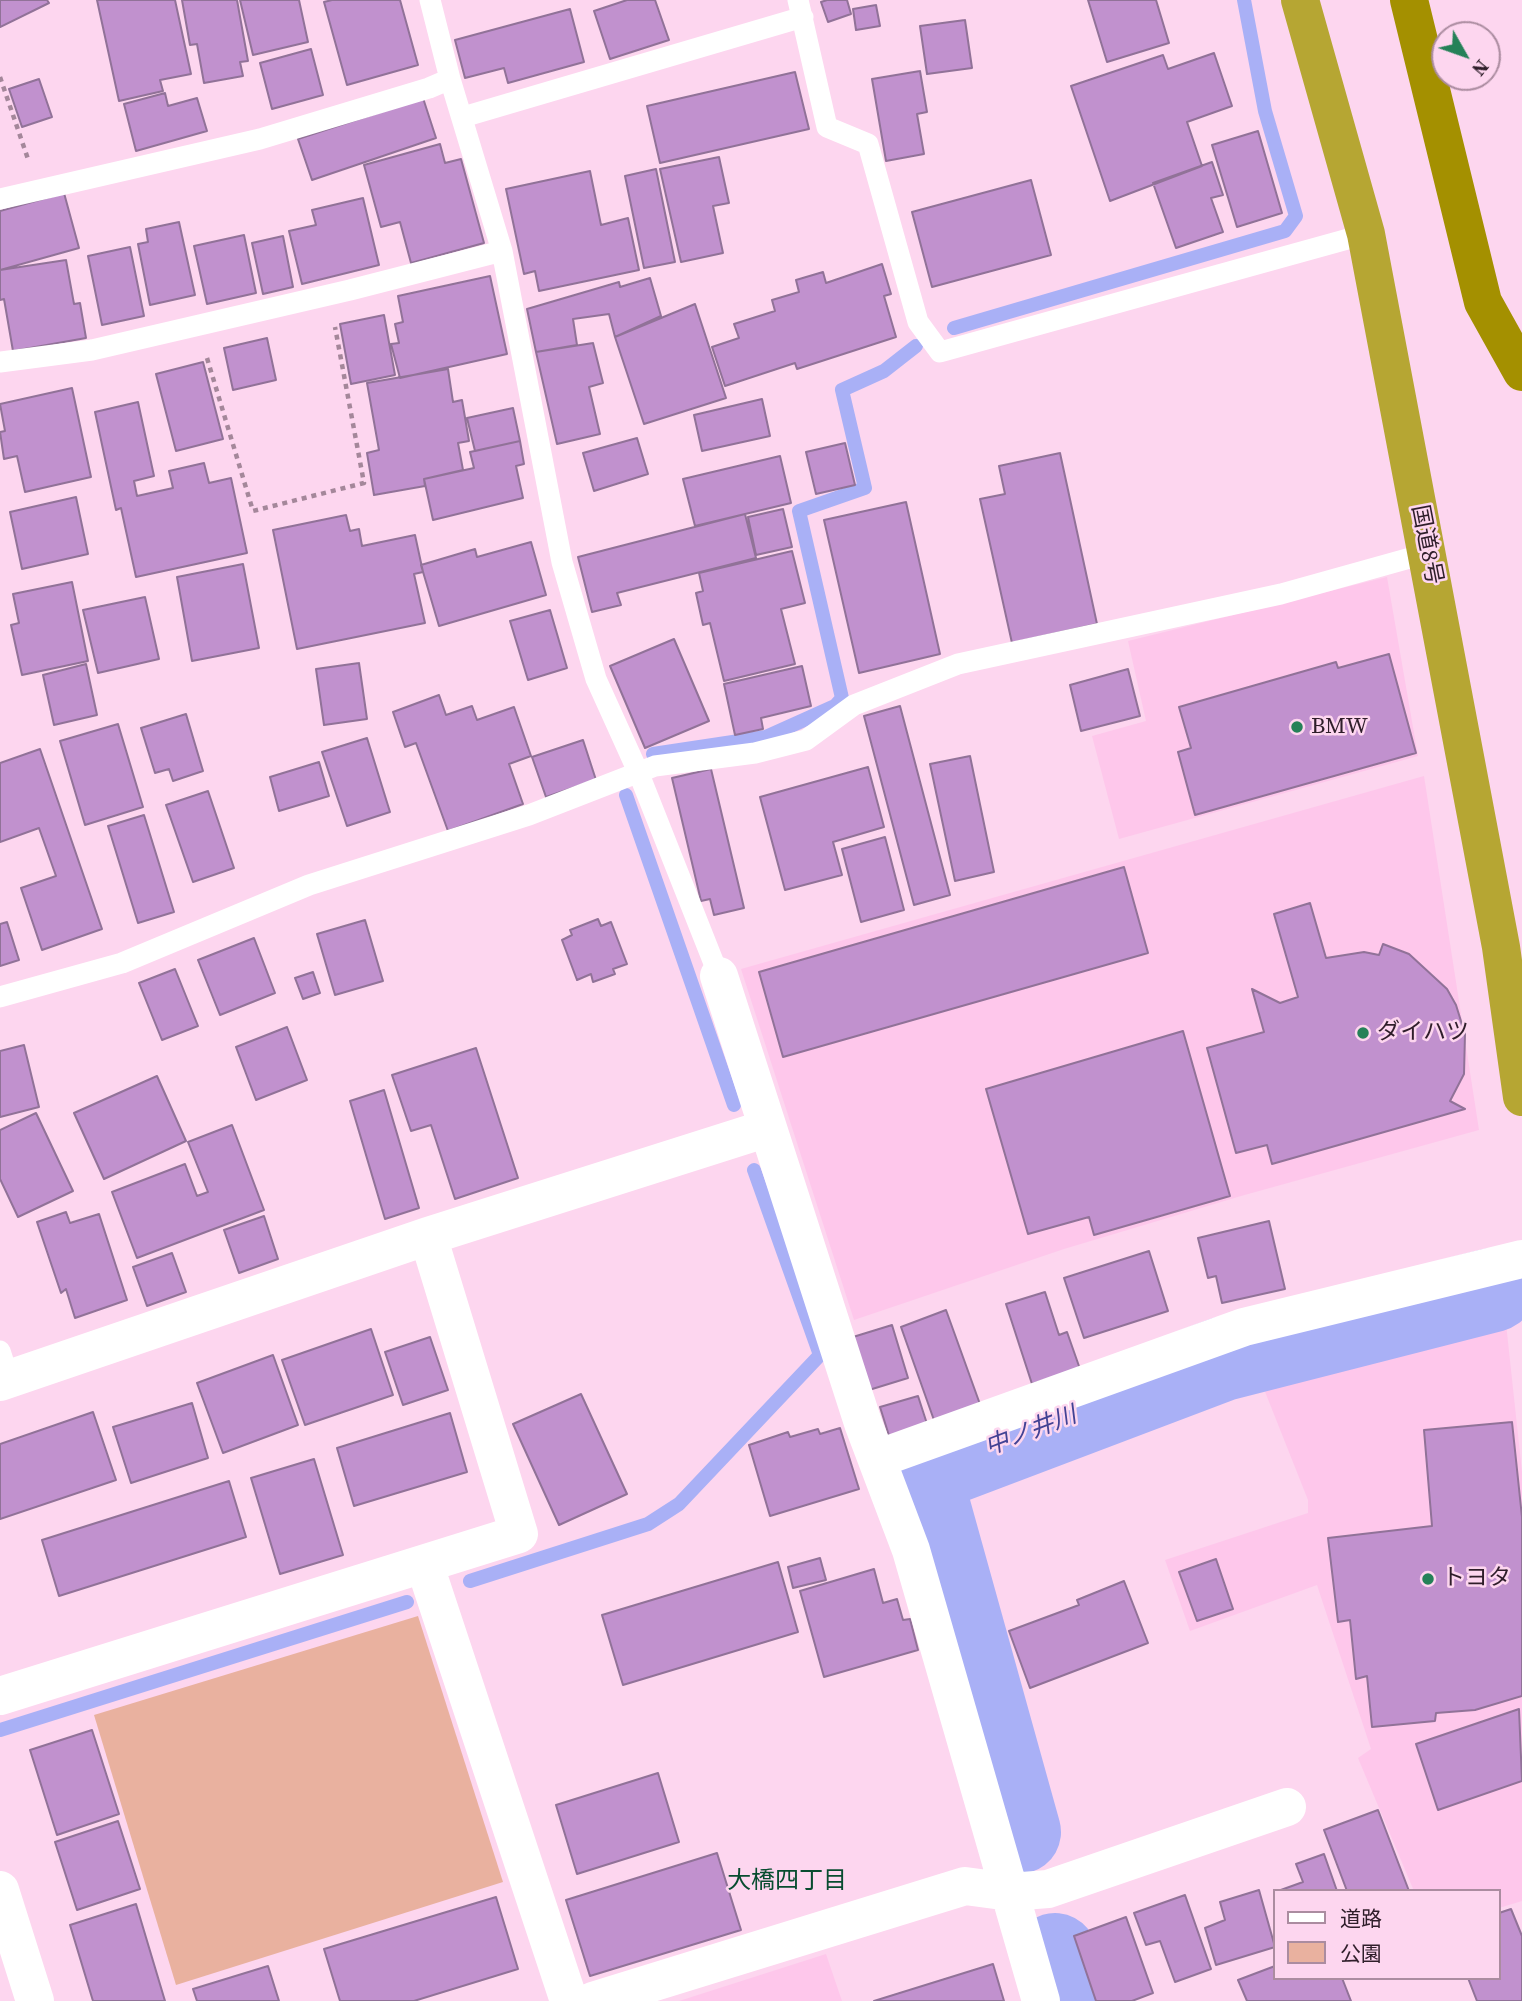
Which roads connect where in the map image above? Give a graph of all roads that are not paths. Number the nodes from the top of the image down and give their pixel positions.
1 (430, 0) edge
2 (1300, 0) edge
3 (1409, 0) edge
4 (800, 8) edge
5 (450, 79) junction
6 (463, 117) junction
7 (0, 200) edge
8 (1366, 234) junction
9 (502, 251) junction
10 (0, 362) edge
11 (1522, 372) edge
12 (1428, 554) junction
13 (639, 774) junction
14 (1501, 947) junction
15 (719, 976) joint
16 (1522, 995) edge
17 (0, 997) edge
18 (1522, 1097) edge
19 (768, 1128) junction
20 (428, 1236) junction
21 (1522, 1259) edge
22 (3, 1371) edge
23 (877, 1459) junction
24 (425, 1566) junction
25 (0, 1696) edge
26 (1287, 1807) dead end
27 (0, 1890) edge
28 (1010, 1892) junction
29 (34, 2001) edge
30 (569, 2001) edge
31 (593, 2001) edge
32 (1041, 2001) edge

1 - 5 lane
2 - 8 highway, 国道8号
3 - 11 highway
4 - 6 lane
4 - 8 lane
5 - 6 lane
5 - 7 lane
6 - 9 lane
8 - 12 highway, 国道8号
9 - 10 lane
9 - 13 lane
12 - 13 lane
12 - 14 highway, 国道8号
13 - 15 lane
13 - 17 lane
14 - 16 highway
14 - 18 highway, 国道8号
15 - 19 street
19 - 20 street
19 - 23 street
20 - 22 street
20 - 24 street
21 - 23 street
23 - 28 street
24 - 25 street
24 - 30 street
26 - 28 street
27 - 29 street
28 - 31 street
28 - 32 street

